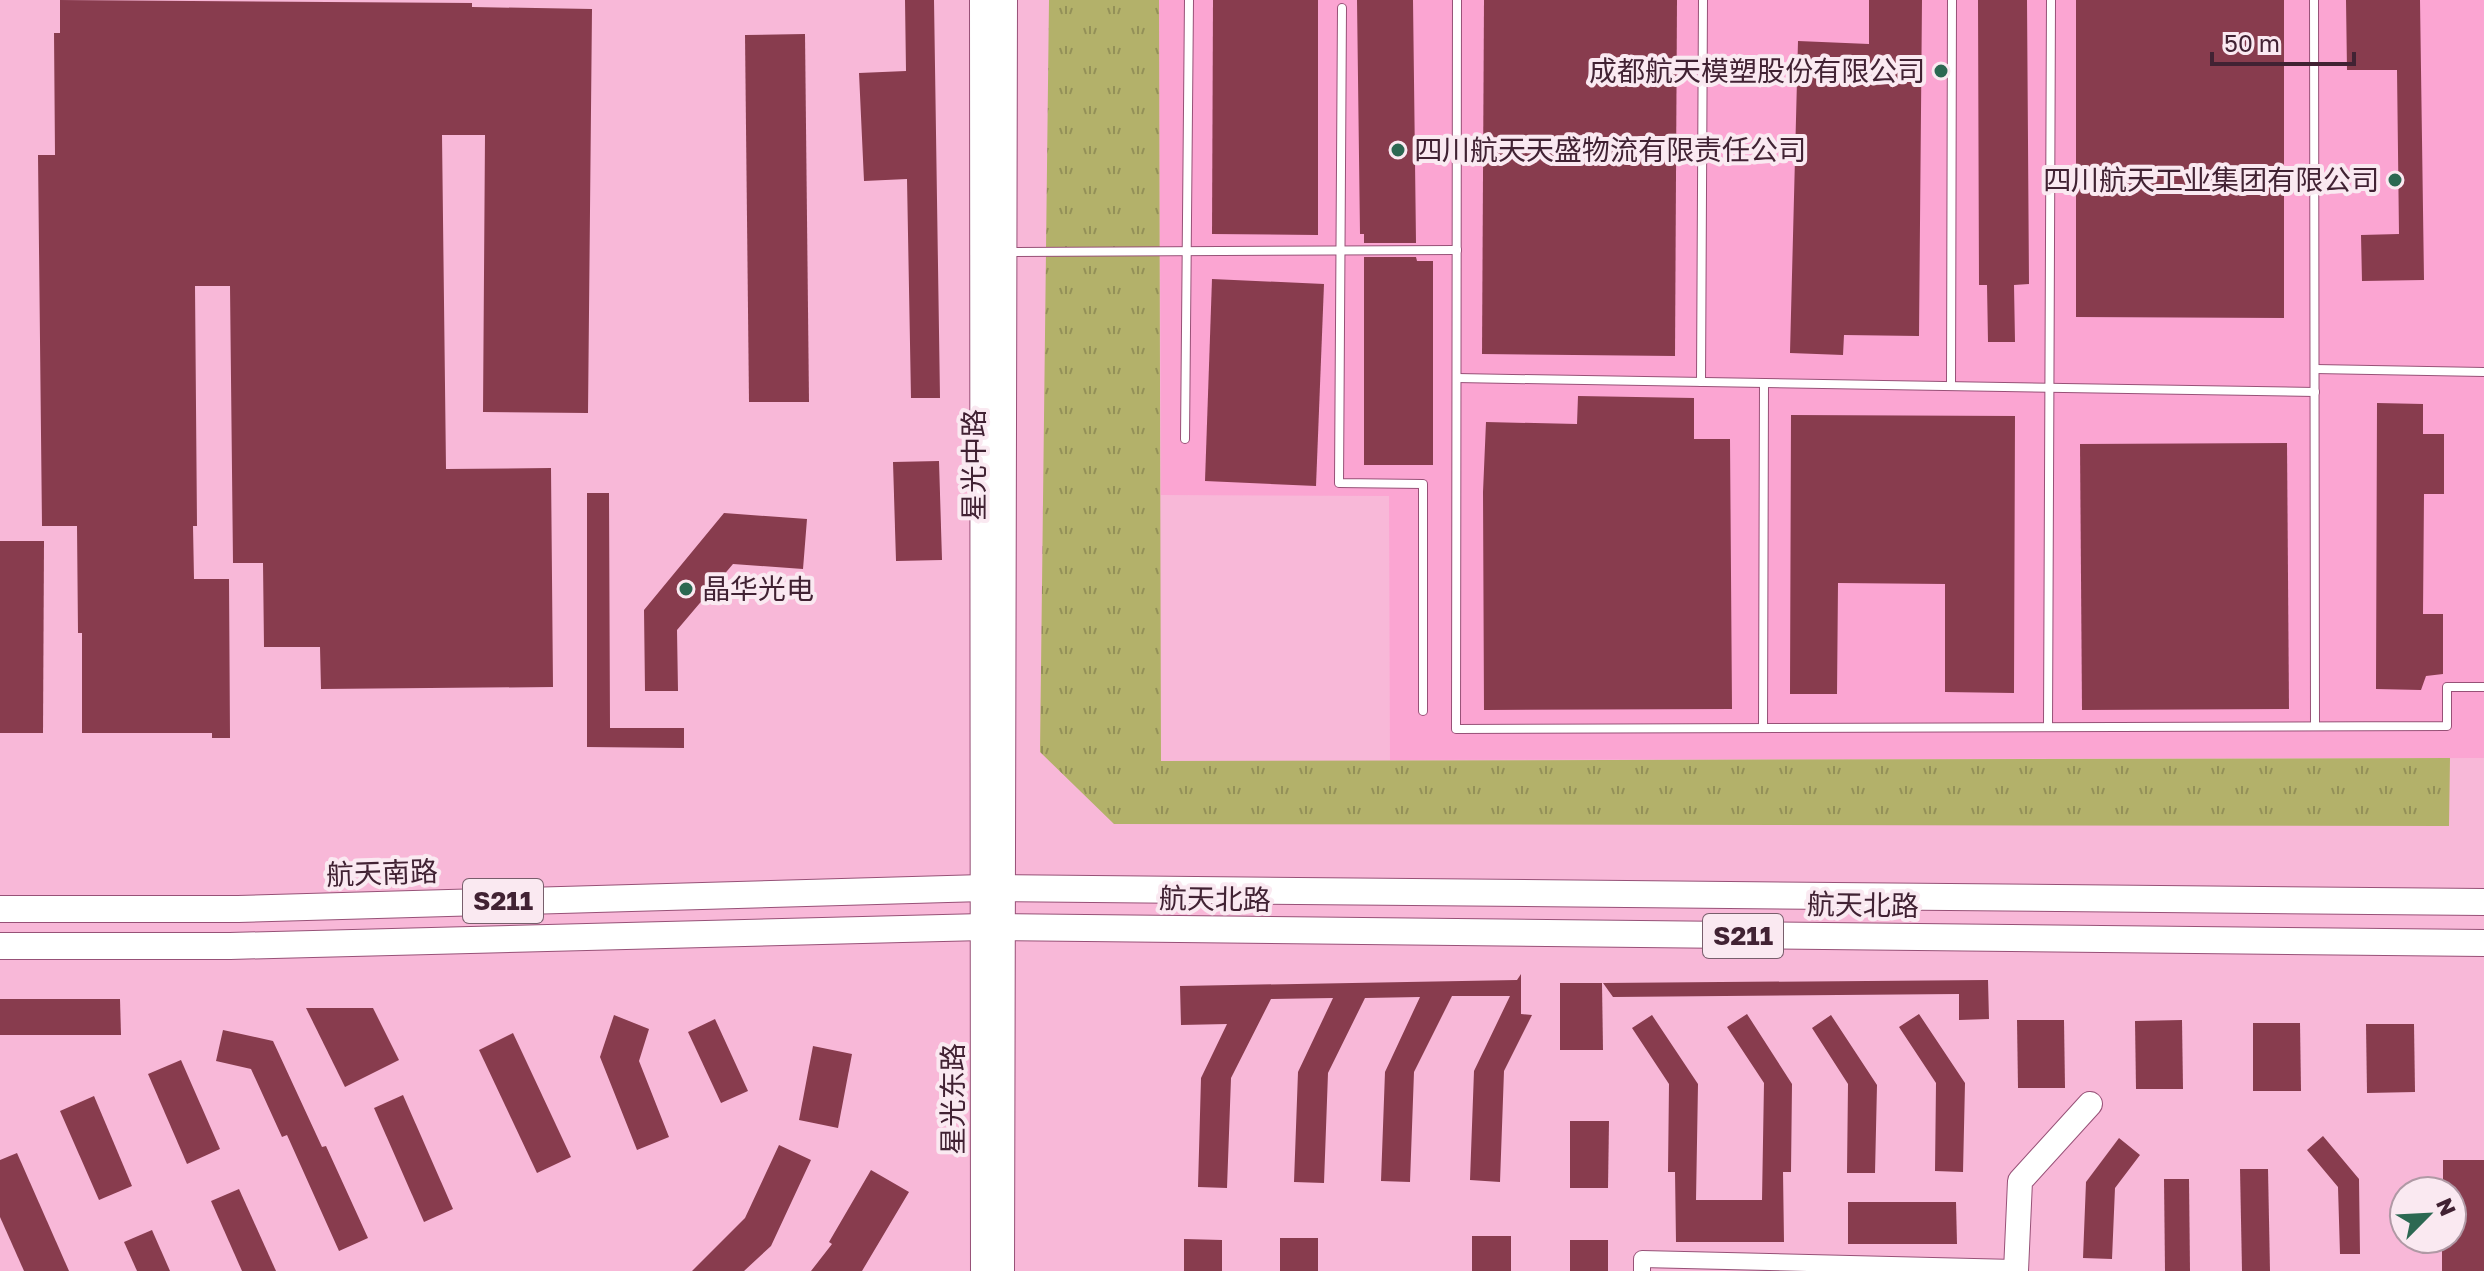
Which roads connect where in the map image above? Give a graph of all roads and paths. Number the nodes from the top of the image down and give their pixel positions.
1 (982, 0) edge
2 (1005, 0) edge
3 (1189, 0) edge
4 (1457, 0) edge
5 (1703, 0) edge
6 (1952, 0) edge
7 (2051, 0) edge
8 (2314, 0) edge
9 (1342, 8) dead end
10 (1340, 250) junction
11 (1457, 250) junction
12 (1187, 251) junction
13 (1004, 252) junction
14 (2315, 369) junction
15 (2484, 372) edge
16 (1457, 378) junction
17 (1701, 382) junction
18 (1764, 383) junction
19 (1951, 386) junction
20 (2050, 388) junction
21 (2315, 392) junction
22 (1185, 439) dead end
23 (2484, 687) edge
24 (1423, 711) dead end
25 (2315, 725) junction
26 (2048, 726) junction
27 (1763, 727) junction
28 (994, 888) junction
29 (2484, 902) edge
30 (0, 909) edge
31 (993, 928) junction
32 (2484, 943) edge
33 (0, 946) edge
34 (2090, 1104) dead end
35 (1642, 1265) edge
36 (2015, 1269) edge
37 (983, 1271) edge
38 (1002, 1271) edge

1 - 28 main road, 星光中路
2 - 13 main road, 星光中路
3 - 12 lane
4 - 11 lane
5 - 17 lane
6 - 19 lane
7 - 20 lane
8 - 14 lane
9 - 10 lane
10 - 11 lane
10 - 12 lane
10 - 24 lane
11 - 16 lane
12 - 13 lane
12 - 22 lane
13 - 28 main road, 星光中路
14 - 15 lane
14 - 21 lane
16 - 17 lane
16 - 27 lane
17 - 18 lane
18 - 19 lane
18 - 27 lane
19 - 20 lane
20 - 21 lane
20 - 26 lane
21 - 25 lane
23 - 25 lane
25 - 26 lane
26 - 27 lane
28 - 29 main road, 航天北路 / S211
28 - 30 main road, 航天南路 / S211
28 - 31 main road, 星光中路
31 - 32 main road, 航天北路 / S211
31 - 33 main road, S211
31 - 37 main road, 星光东路
31 - 38 main road, 星光东路
34 - 36 main road
35 - 36 street

